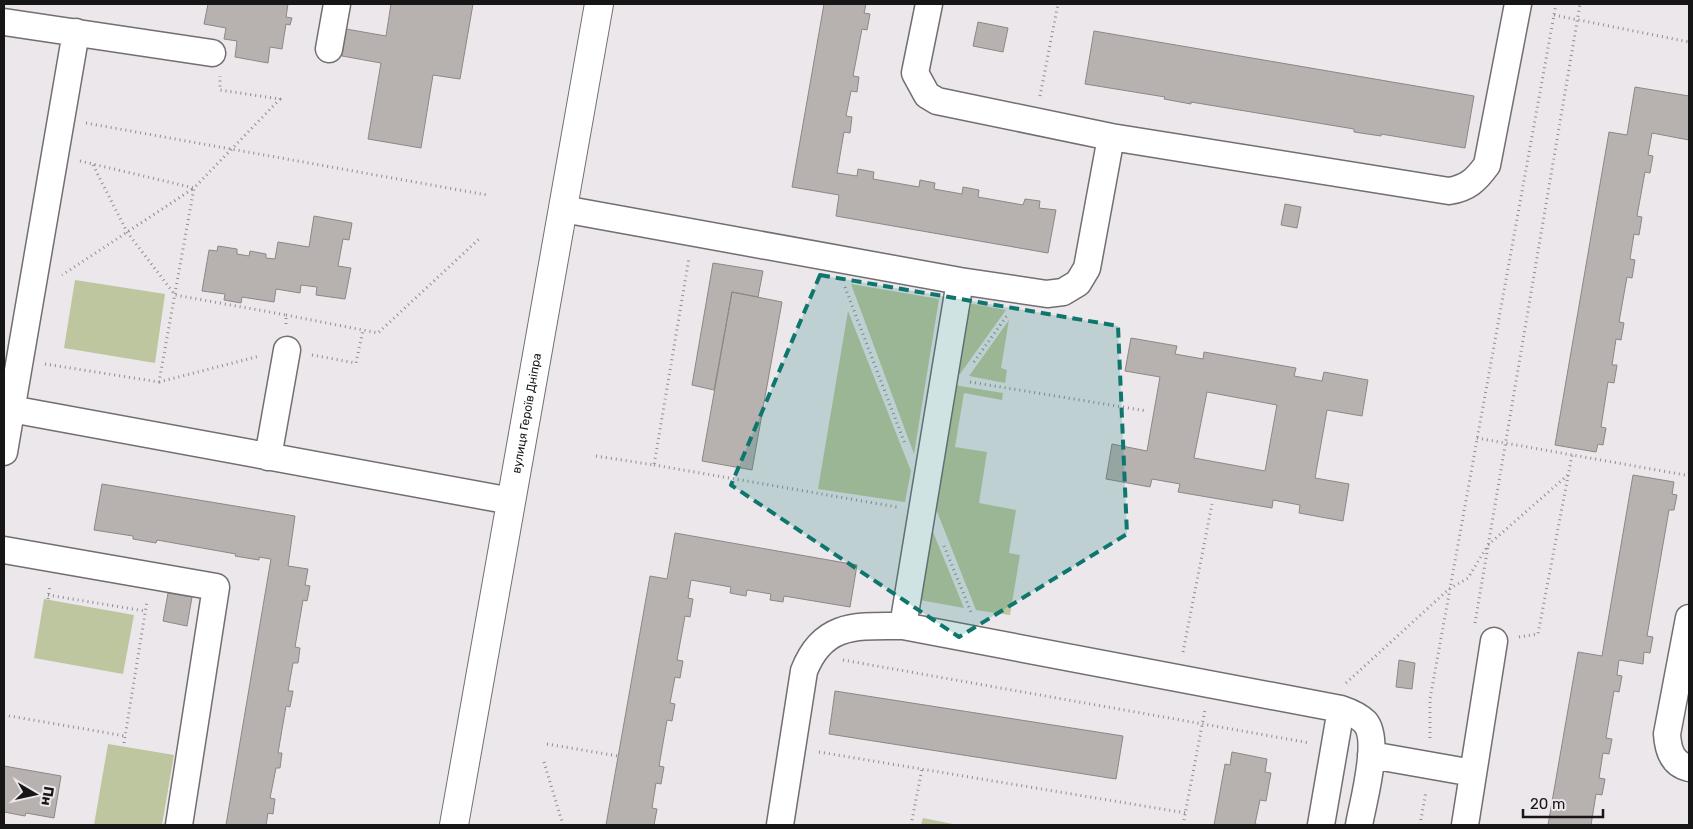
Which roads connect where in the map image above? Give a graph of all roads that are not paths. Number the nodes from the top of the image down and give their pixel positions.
1 (337, 4) edge
2 (600, 4) edge
3 (929, 4) edge
4 (1518, 4) edge
5 (4, 22) edge
6 (76, 32) junction
7 (329, 50) dead end
8 (212, 53) road end
9 (1111, 137) junction
10 (563, 209) junction
11 (960, 281) junction
12 (286, 350) road end
13 (11, 409) junction
14 (4, 452) edge
15 (268, 456) junction
16 (512, 502) junction
17 (4, 550) edge
18 (1689, 618) edge
19 (903, 626) junction
20 (1484, 637) road end
21 (1343, 696) junction
22 (1371, 755) junction
23 (1689, 768) edge
24 (1473, 773) junction
25 (179, 825) edge
26 (454, 825) edge
27 (780, 825) edge
28 (1321, 825) edge
29 (1359, 825) edge
30 (1465, 825) edge

1 - 7 lane
2 - 10 main road, вулиця Героїв Дніпра
3 - 9 lane
4 - 9 lane
5 - 6 lane
6 - 8 lane
6 - 13 lane
9 - 11 lane
10 - 11 lane
10 - 16 main road, вулиця Героїв Дніпра
11 - 19 lane
12 - 15 lane
13 - 14 lane
13 - 15 lane
15 - 16 lane
16 - 26 main road, вулиця Героїв Дніпра
17 - 25 lane
18 - 23 lane
19 - 21 lane
19 - 27 lane
20 - 24 lane
21 - 22 lane
21 - 28 lane
22 - 24 lane
22 - 29 lane
24 - 30 lane

